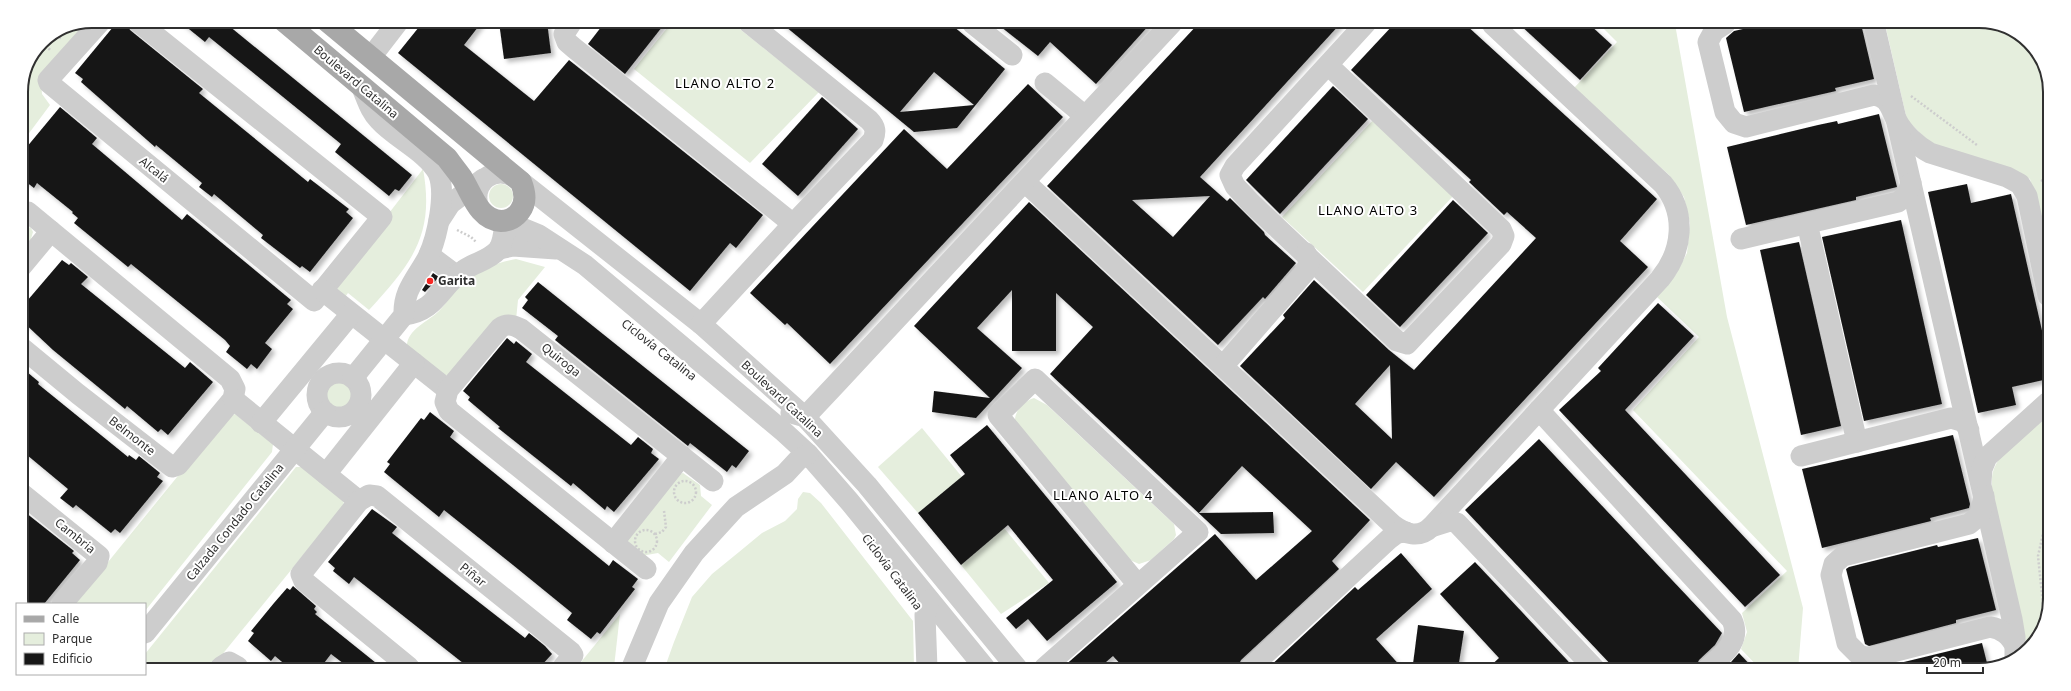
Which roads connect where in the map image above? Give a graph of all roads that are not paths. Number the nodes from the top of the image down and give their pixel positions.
1 (95, 28) edge
2 (146, 28) edge
3 (292, 28) edge
4 (334, 28) edge
5 (393, 28) edge
6 (568, 28) edge
7 (755, 28) edge
8 (978, 28) edge
9 (1167, 28) edge
10 (1361, 28) edge
11 (1496, 28) edge
12 (1719, 28) edge
13 (1875, 28) edge
14 (1012, 55) dead end
15 (371, 57) junction
16 (1328, 65) junction
17 (1045, 83) dead end
18 (362, 88) junction
19 (1084, 116) junction
20 (1896, 119) junction
21 (515, 176) junction
22 (1026, 183) junction
23 (1911, 183) junction
24 (477, 191) junction
25 (28, 212) dead end
26 (505, 221) junction
27 (438, 222) junction
28 (793, 224) junction
29 (1807, 224) junction
30 (51, 231) junction
31 (1741, 239) dead end
32 (564, 251) junction
33 (495, 252) junction
34 (1306, 254) junction
35 (28, 259) edge
36 (426, 261) junction
37 (2043, 273) edge
38 (452, 281) junction
39 (322, 290) junction
40 (351, 314) junction
41 (404, 315) junction
42 (701, 324) junction
43 (384, 340) junction
44 (28, 353) edge
45 (693, 355) junction
46 (414, 363) junction
47 (1223, 366) junction
48 (353, 378) junction
49 (448, 390) junction
50 (233, 400) junction
51 (2043, 407) edge
52 (1539, 410) junction
53 (325, 412) junction
54 (805, 417) junction
55 (262, 423) junction
56 (1969, 430) junction
57 (1858, 442) junction
58 (295, 450) junction
59 (808, 454) junction
60 (682, 456) junction
61 (1801, 456) dead end
62 (326, 474) junction
63 (713, 482) dead end
64 (1982, 489) junction
65 (28, 499) edge
66 (359, 501) junction
67 (1431, 527) junction
68 (1406, 532) junction
69 (613, 543) junction
70 (646, 569) dead end
71 (1138, 585) junction
72 (930, 600) junction
73 (63, 603) edge
74 (146, 632) edge
75 (2016, 652) edge
76 (404, 663) edge
77 (566, 663) edge
78 (634, 663) edge
79 (927, 663) edge
80 (981, 663) edge
81 (1013, 663) edge
82 (1050, 663) edge
83 (1255, 663) edge
84 (1589, 663) edge
85 (1715, 663) edge

1 - 39 street, Alcalá
2 - 39 street, Alcalá
3 - 18 main road, Boulevard Catalina
4 - 15 main road
5 - 15 street
6 - 28 street
7 - 28 street
8 - 14 street
9 - 19 street
10 - 16 street
11 - 52 street
12 - 20 street
13 - 20 street
15 - 21 main road
16 - 34 street
16 - 34 street
17 - 19 street
18 - 24 main road, Boulevard Catalina
18 - 27 street
19 - 22 street
20 - 23 street
20 - 37 street
21 - 24 street
21 - 26 main road
21 - 42 street, Boulevard Catalina
22 - 47 street
22 - 54 street
23 - 29 street
23 - 56 street
24 - 26 main road
24 - 27 street
25 - 30 street
26 - 32 street, Boulevard Catalina
26 - 33 street
27 - 36 street
28 - 42 street
29 - 31 street
29 - 57 street
30 - 35 street
30 - 50 street
32 - 33 street
32 - 45 street, Boulevard Catalina
33 - 38 street
34 - 47 street
36 - 38 street
36 - 41 street
38 - 41 street
39 - 40 street
40 - 43 street
40 - 55 street
41 - 43 street
42 - 54 street, Boulevard Catalina
43 - 46 street
43 - 48 street
44 - 50 street, Belmonte
45 - 54 street
45 - 59 street, Boulevard Catalina
46 - 49 street
46 - 62 street
47 - 68 street
48 - 53 street
48 - 53 street
49 - 60 street, Quiroga
49 - 69 street
50 - 55 street
51 - 64 street
52 - 67 street
52 - 85 street
53 - 58 street, Calzada Condado Catalina
54 - 81 street, Boulevard Catalina
55 - 58 street
56 - 57 street
56 - 64 street
57 - 61 street
58 - 62 street
58 - 74 street, Calzada Condado Catalina
59 - 72 street, Boulevard Catalina
59 - 78 street
60 - 63 street, Quiroga
60 - 69 street
62 - 66 street
64 - 75 street
64 - 75 street
65 - 73 street, Cambria
66 - 76 street
66 - 77 street, Piñar
67 - 68 street
67 - 84 street
68 - 83 street
69 - 70 street
71 - 71 street
71 - 82 street
72 - 79 street
72 - 80 street, Boulevard Catalina

